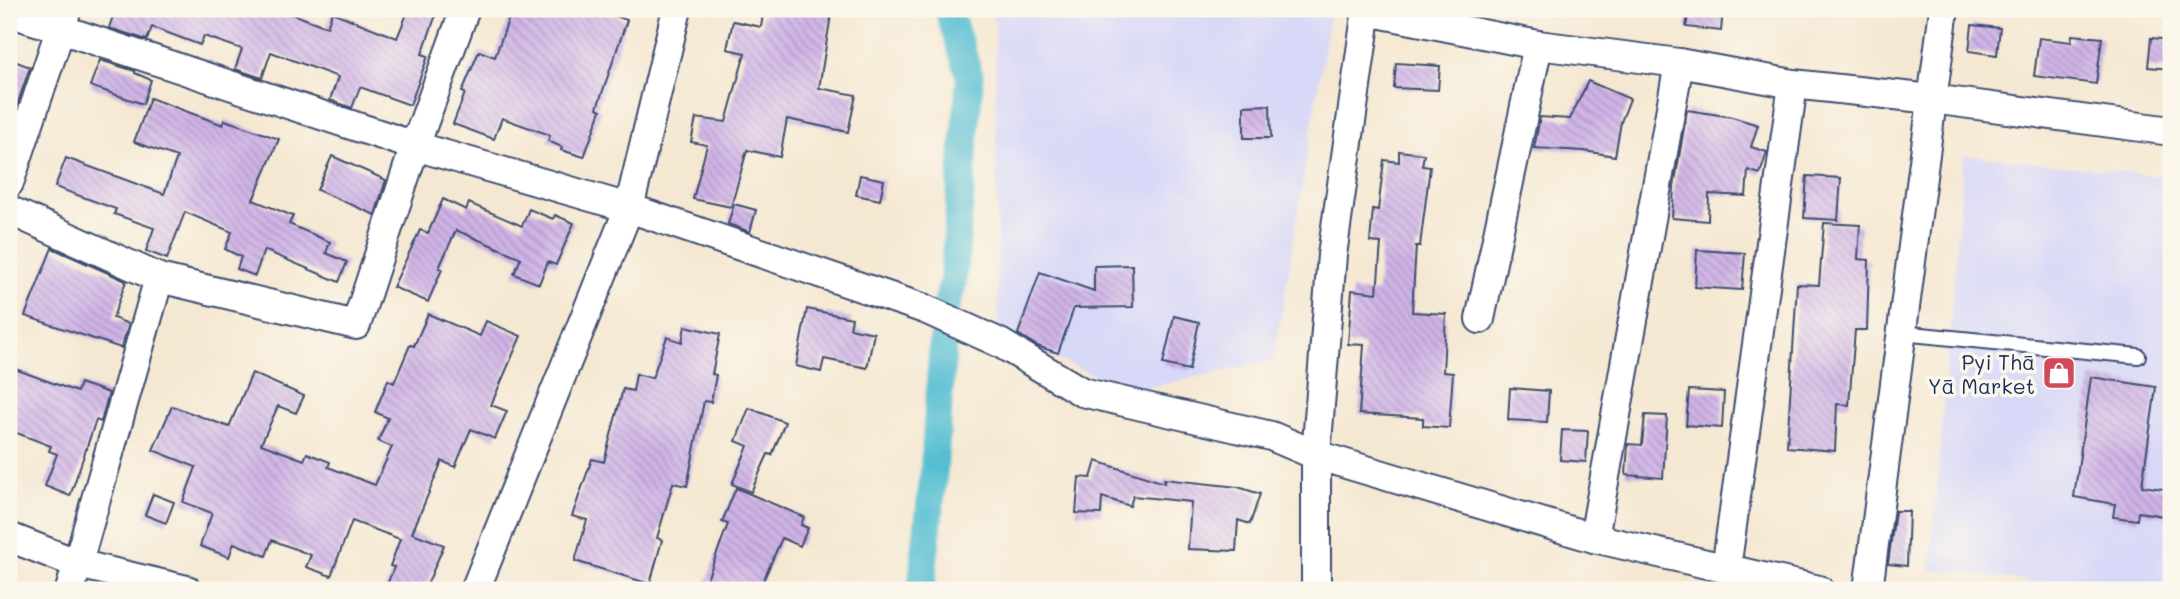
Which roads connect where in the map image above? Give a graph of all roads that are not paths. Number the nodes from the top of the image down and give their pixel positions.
1 (465, 9) edge
2 (677, 9) edge
3 (1944, 9) edge
4 (1367, 10) edge
5 (9, 12) edge
6 (64, 19) edge
7 (1538, 45) junction
8 (1679, 63) junction
9 (1793, 84) junction
10 (1932, 99) junction
11 (2171, 131) edge
12 (415, 146) junction
13 (9, 183) edge
14 (629, 208) junction
15 (9, 211) edge
16 (159, 278) junction
17 (1480, 319) dead end
18 (1901, 333) junction
19 (2138, 356) dead end
20 (1317, 455) junction
21 (9, 537) edge
22 (1594, 538) junction
23 (1726, 569) junction
24 (74, 577) edge
25 (187, 590) edge
26 (475, 590) edge
27 (1315, 590) edge
28 (1819, 590) edge
29 (1868, 590) edge

1 - 12 street
2 - 14 street
3 - 10 street
4 - 7 street
4 - 20 street
5 - 6 street
6 - 12 street
6 - 13 street
7 - 8 street
7 - 17 street
8 - 9 street
8 - 22 street
9 - 10 street
9 - 23 street
10 - 11 street
10 - 18 street
12 - 14 street
12 - 16 street
14 - 20 street
14 - 26 street
15 - 16 street
16 - 24 street
18 - 19 lane
18 - 29 street
20 - 22 street
20 - 27 street
21 - 24 street
22 - 23 street
23 - 28 street
24 - 25 street

